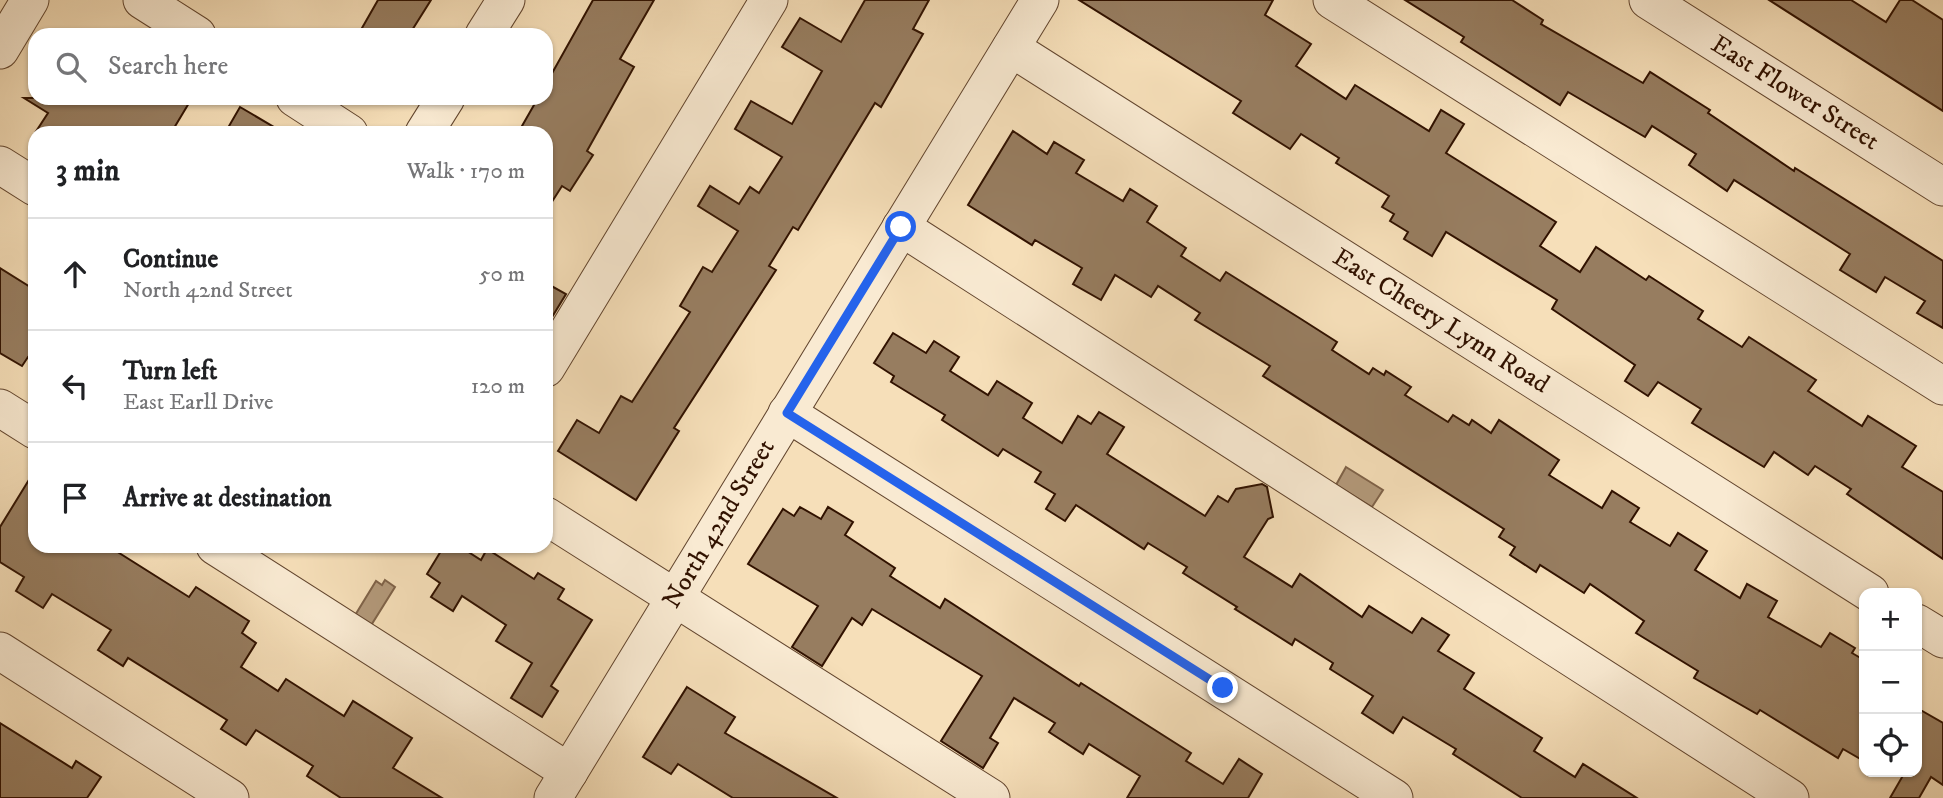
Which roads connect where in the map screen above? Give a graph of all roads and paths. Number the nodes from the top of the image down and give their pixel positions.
1 (30, 0) edge
2 (142, 0) edge
3 (506, 0) edge
4 (769, 0) edge
5 (1040, 0) edge
6 (1332, 0) edge
7 (1648, 0) edge
8 (186, 28) edge
9 (488, 28) edge
10 (1011, 48) junction
11 (0, 50) edge
12 (306, 105) edge
13 (442, 105) edge
14 (338, 126) edge
15 (428, 126) edge
16 (0, 164) edge
17 (28, 182) edge
18 (1943, 187) edge
19 (901, 227) junction
20 (553, 356) edge
21 (1943, 386) edge
22 (0, 408) edge
23 (787, 413) junction
24 (28, 426) edge
25 (553, 521) edge
26 (225, 553) edge
27 (1862, 588) edge
28 (673, 599) junction
29 (1922, 626) edge
30 (1943, 639) edge
31 (0, 652) edge
32 (558, 791) edge
33 (230, 798) edge
34 (991, 798) edge
35 (1394, 798) edge
36 (1790, 798) edge

1 - 11 street
2 - 8 street
3 - 9 street
4 - 20 street
5 - 10 street, North 42nd Street
6 - 21 street
7 - 18 street, East Flower Street
10 - 19 street, North 42nd Street
10 - 27 street, East Cheery Lynn Road
12 - 14 street
13 - 15 street
16 - 17 street
19 - 23 street, North 42nd Street
19 - 36 street
22 - 24 street
23 - 28 street, North 42nd Street
23 - 35 street
25 - 28 street
26 - 32 street
28 - 32 street, North 42nd Street
28 - 34 street
29 - 30 street
31 - 33 street

